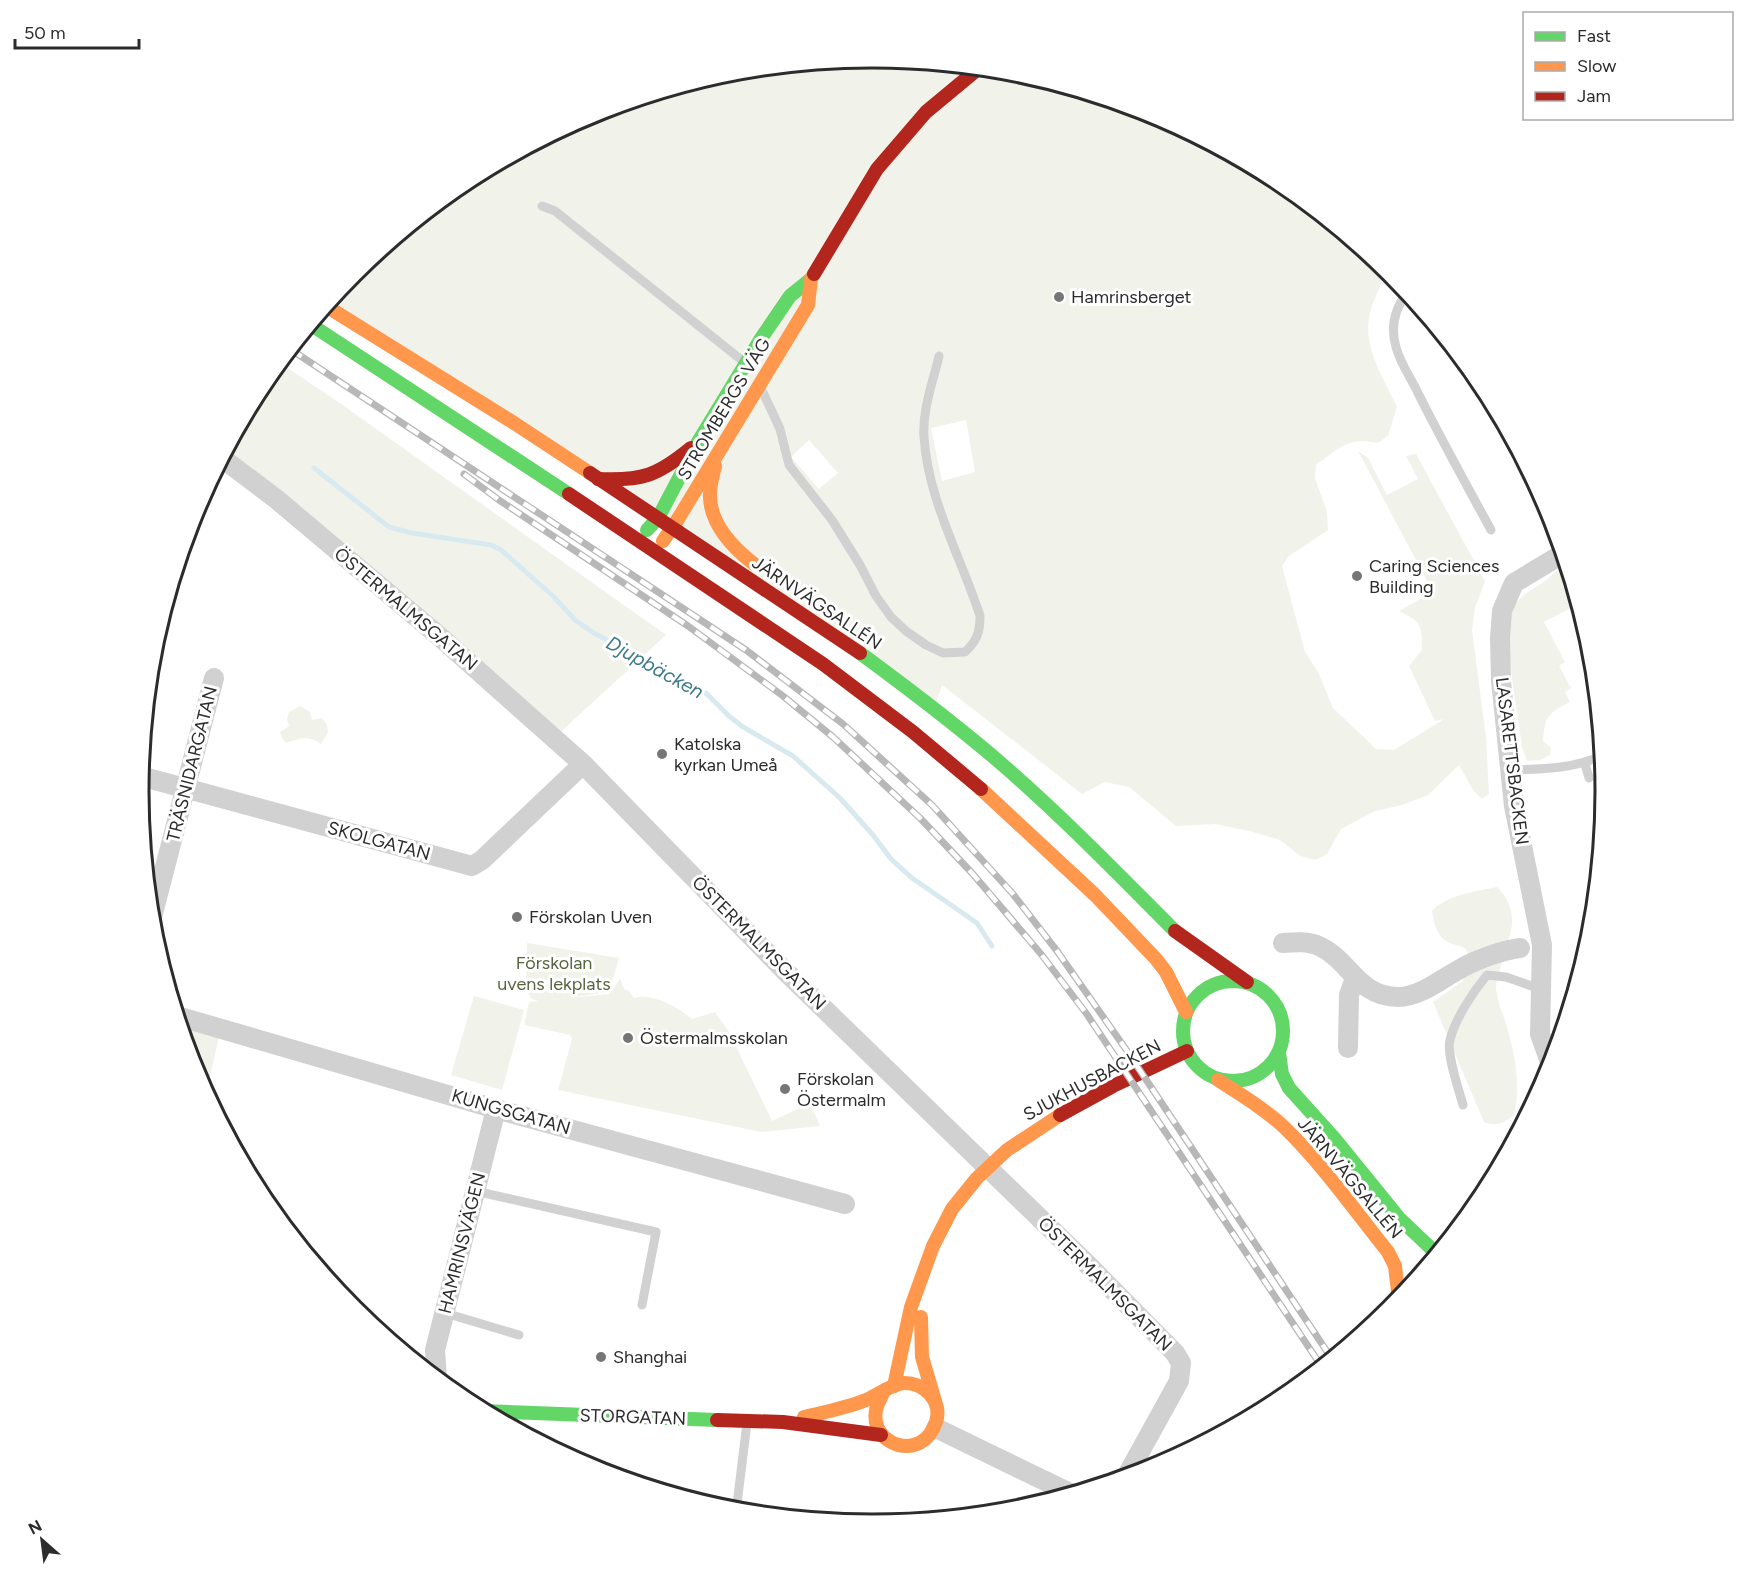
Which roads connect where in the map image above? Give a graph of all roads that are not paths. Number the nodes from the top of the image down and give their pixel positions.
1 (971, 75) edge
2 (542, 206) dead end
3 (811, 279) junction
4 (1402, 298) edge
5 (333, 310) edge
6 (317, 329) edge
7 (939, 356) dead end
8 (753, 374) junction
9 (698, 442) junction
10 (717, 452) junction
11 (228, 463) edge
12 (598, 479) junction
13 (658, 518) junction
14 (674, 528) junction
15 (1491, 530) dead end
16 (638, 541) junction
17 (654, 552) junction
18 (1558, 557) edge
19 (764, 570) dead end
20 (799, 597) dead end
21 (841, 639) junction
22 (214, 678) dead end
23 (1595, 759) edge
24 (583, 764) junction
25 (1585, 764) junction
26 (1510, 770) junction
27 (150, 778) edge
28 (1589, 778) dead end
29 (186, 788) junction
30 (157, 898) edge
31 (1283, 943) dead end
32 (1520, 948) dead end
33 (1354, 978) junction
34 (1246, 982) junction
35 (1540, 989) junction
36 (1186, 1012) junction
37 (185, 1018) edge
38 (1348, 1048) dead end
39 (1187, 1051) junction
40 (1279, 1053) junction
41 (1547, 1053) edge
42 (1214, 1077) junction
43 (1463, 1105) dead end
44 (496, 1109) junction
45 (475, 1191) junction
46 (845, 1204) dead end
47 (1432, 1249) edge
48 (1398, 1288) edge
49 (919, 1289) junction
50 (642, 1305) dead end
51 (445, 1313) junction
52 (519, 1335) dead end
53 (436, 1368) edge
54 (888, 1390) junction
55 (935, 1401) junction
56 (506, 1415) edge
57 (747, 1421) junction
58 (783, 1422) junction
59 (936, 1428) junction
60 (881, 1435) junction
61 (1132, 1465) edge
62 (1062, 1489) edge
63 (737, 1502) edge

1 - 3 main road, STROMBERGS VÄG
2 - 8 lane
3 - 8 main road, STROMBERGS VÄG
3 - 8 main road, STROMBERGS VÄG
4 - 15 lane
5 - 12 main road, JÄRNVÄGSALLÉN
6 - 16 main road
7 - 8 lane
8 - 9 main road, STROMBERGS VÄG
8 - 10 main road, STROMBERGS VÄG
9 - 12 main road
9 - 13 main road, STROMBERGS VÄG
10 - 14 main road, STROMBERGS VÄG
10 - 19 main road
11 - 24 street, ÖSTERMALMSGATAN
12 - 13 main road, JÄRNVÄGSALLÉN
13 - 14 main road, JÄRNVÄGSALLÉN
13 - 16 main road, STROMBERGS VÄG
14 - 17 main road, STROMBERGS VÄG
14 - 21 main road, JÄRNVÄGSALLÉN
16 - 17 main road
17 - 36 main road
18 - 26 street, LASARETTSBACKEN
20 - 21 main road
21 - 34 main road, JÄRNVÄGSALLÉN
22 - 29 street, TRÄSNIDARGATAN
23 - 25 lane
24 - 29 street, SKOLGATAN
24 - 61 street, ÖSTERMALMSGATAN
25 - 26 lane
25 - 28 lane
26 - 35 street, LASARETTSBACKEN
27 - 29 street, SKOLGATAN
29 - 30 street, TRÄSNIDARGATAN
31 - 33 street
32 - 33 street
33 - 38 street
34 - 36 main road
34 - 40 main road
35 - 41 street, LASARETTSBACKEN
35 - 43 lane
36 - 39 main road
37 - 44 street, KUNGSGATAN
39 - 42 main road
39 - 49 main road, SJUKHUSBACKEN
40 - 42 main road
40 - 47 main road, JÄRNVÄGSALLÉN
42 - 48 main road, JÄRNVÄGSALLÉN
44 - 45 street, HAMRINSVÄGEN
44 - 46 street, KUNGSGATAN
45 - 50 lane
45 - 51 street, HAMRINSVÄGEN
49 - 54 main road, SJUKHUSBACKEN
49 - 55 main road, SJUKHUSBACKEN
51 - 52 lane
51 - 53 street, HAMRINSVÄGEN
54 - 55 main road, STORGATAN
54 - 58 main road, STORGATAN
54 - 60 main road
55 - 59 main road
56 - 57 main road, STORGATAN
57 - 58 main road, STORGATAN
57 - 63 lane
58 - 60 main road, STORGATAN
59 - 60 main road, STORGATAN
59 - 62 street

